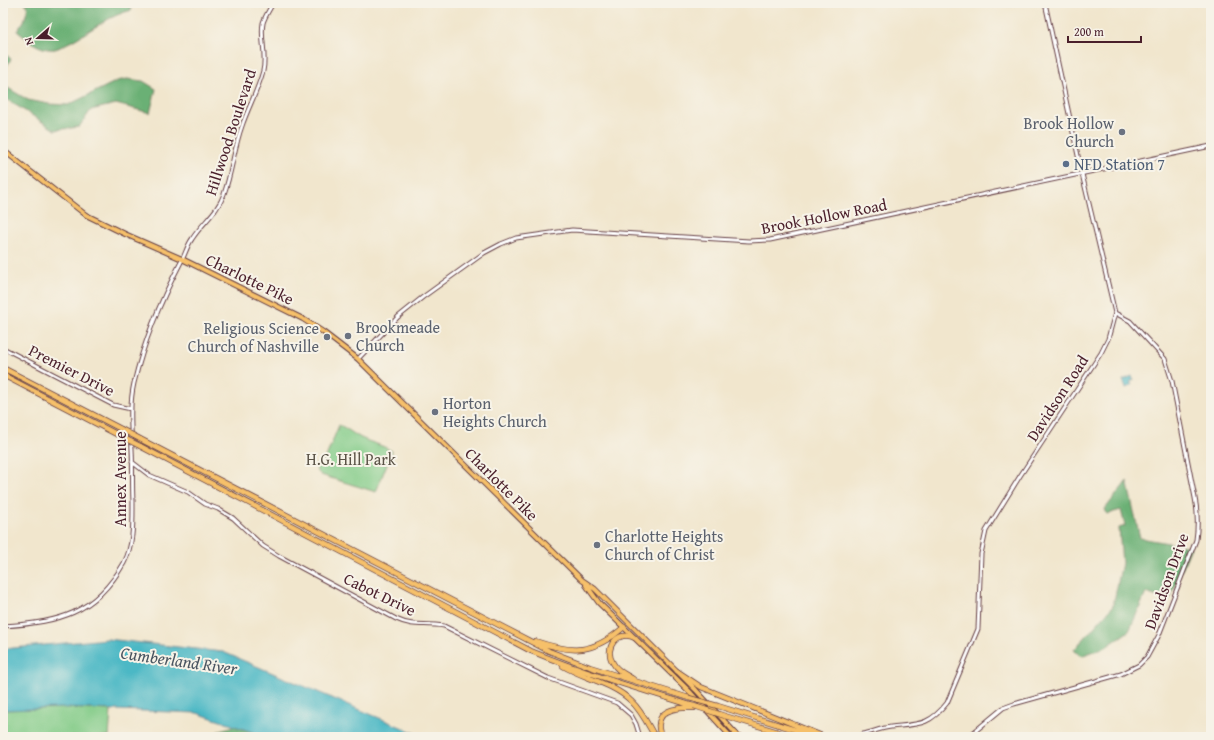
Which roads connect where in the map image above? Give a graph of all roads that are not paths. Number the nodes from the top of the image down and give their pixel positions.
1 (273, 3) edge
2 (1045, 3) edge
3 (1211, 146) edge
4 (3, 150) edge
5 (1082, 174) junction
6 (182, 259) junction
7 (1115, 313) junction
8 (3, 348) edge
9 (358, 359) junction
10 (3, 368) edge
11 (3, 375) edge
12 (131, 409) junction
13 (132, 462) junction
14 (582, 580) junction
15 (628, 623) junction
16 (3, 626) edge
17 (624, 627) junction
18 (517, 635) junction
19 (635, 638) junction
20 (553, 660) junction
21 (677, 671) junction
22 (639, 683) junction
23 (695, 707) junction
24 (863, 734) dead end
25 (735, 736) edge
26 (640, 737) edge
27 (655, 737) edge
28 (661, 737) edge
29 (795, 737) edge
30 (818, 737) edge
31 (825, 737) edge
32 (968, 737) edge

1 - 6 street, Hillwood Boulevard
2 - 5 street, Davidson Road
3 - 5 street, Brook Hollow Road
4 - 6 main road, Charlotte Pike
5 - 7 street, Davidson Road
5 - 9 street, Brook Hollow Road
6 - 9 main road, Charlotte Pike
6 - 12 street, Annex Avenue
7 - 24 street, Davidson Road
7 - 32 street, Davidson Drive
8 - 12 street, Premier Drive
9 - 14 main road, Charlotte Pike
10 - 18 highway, bridge
11 - 20 highway, bridge
12 - 13 street, Annex Avenue
13 - 16 street, Annex Avenue
13 - 26 street, Cabot Drive
14 - 15 main road, Charlotte Pike
14 - 17 main road, Charlotte Pike
15 - 17 main road
15 - 21 main road, Charlotte Pike
17 - 18 highway
17 - 19 main road, Charlotte Pike
18 - 22 highway
19 - 22 highway
19 - 25 main road, Charlotte Pike
20 - 23 highway
20 - 27 highway
21 - 25 main road, Charlotte Pike
21 - 31 highway
22 - 30 highway, bridge
23 - 28 highway
23 - 29 highway, bridge

